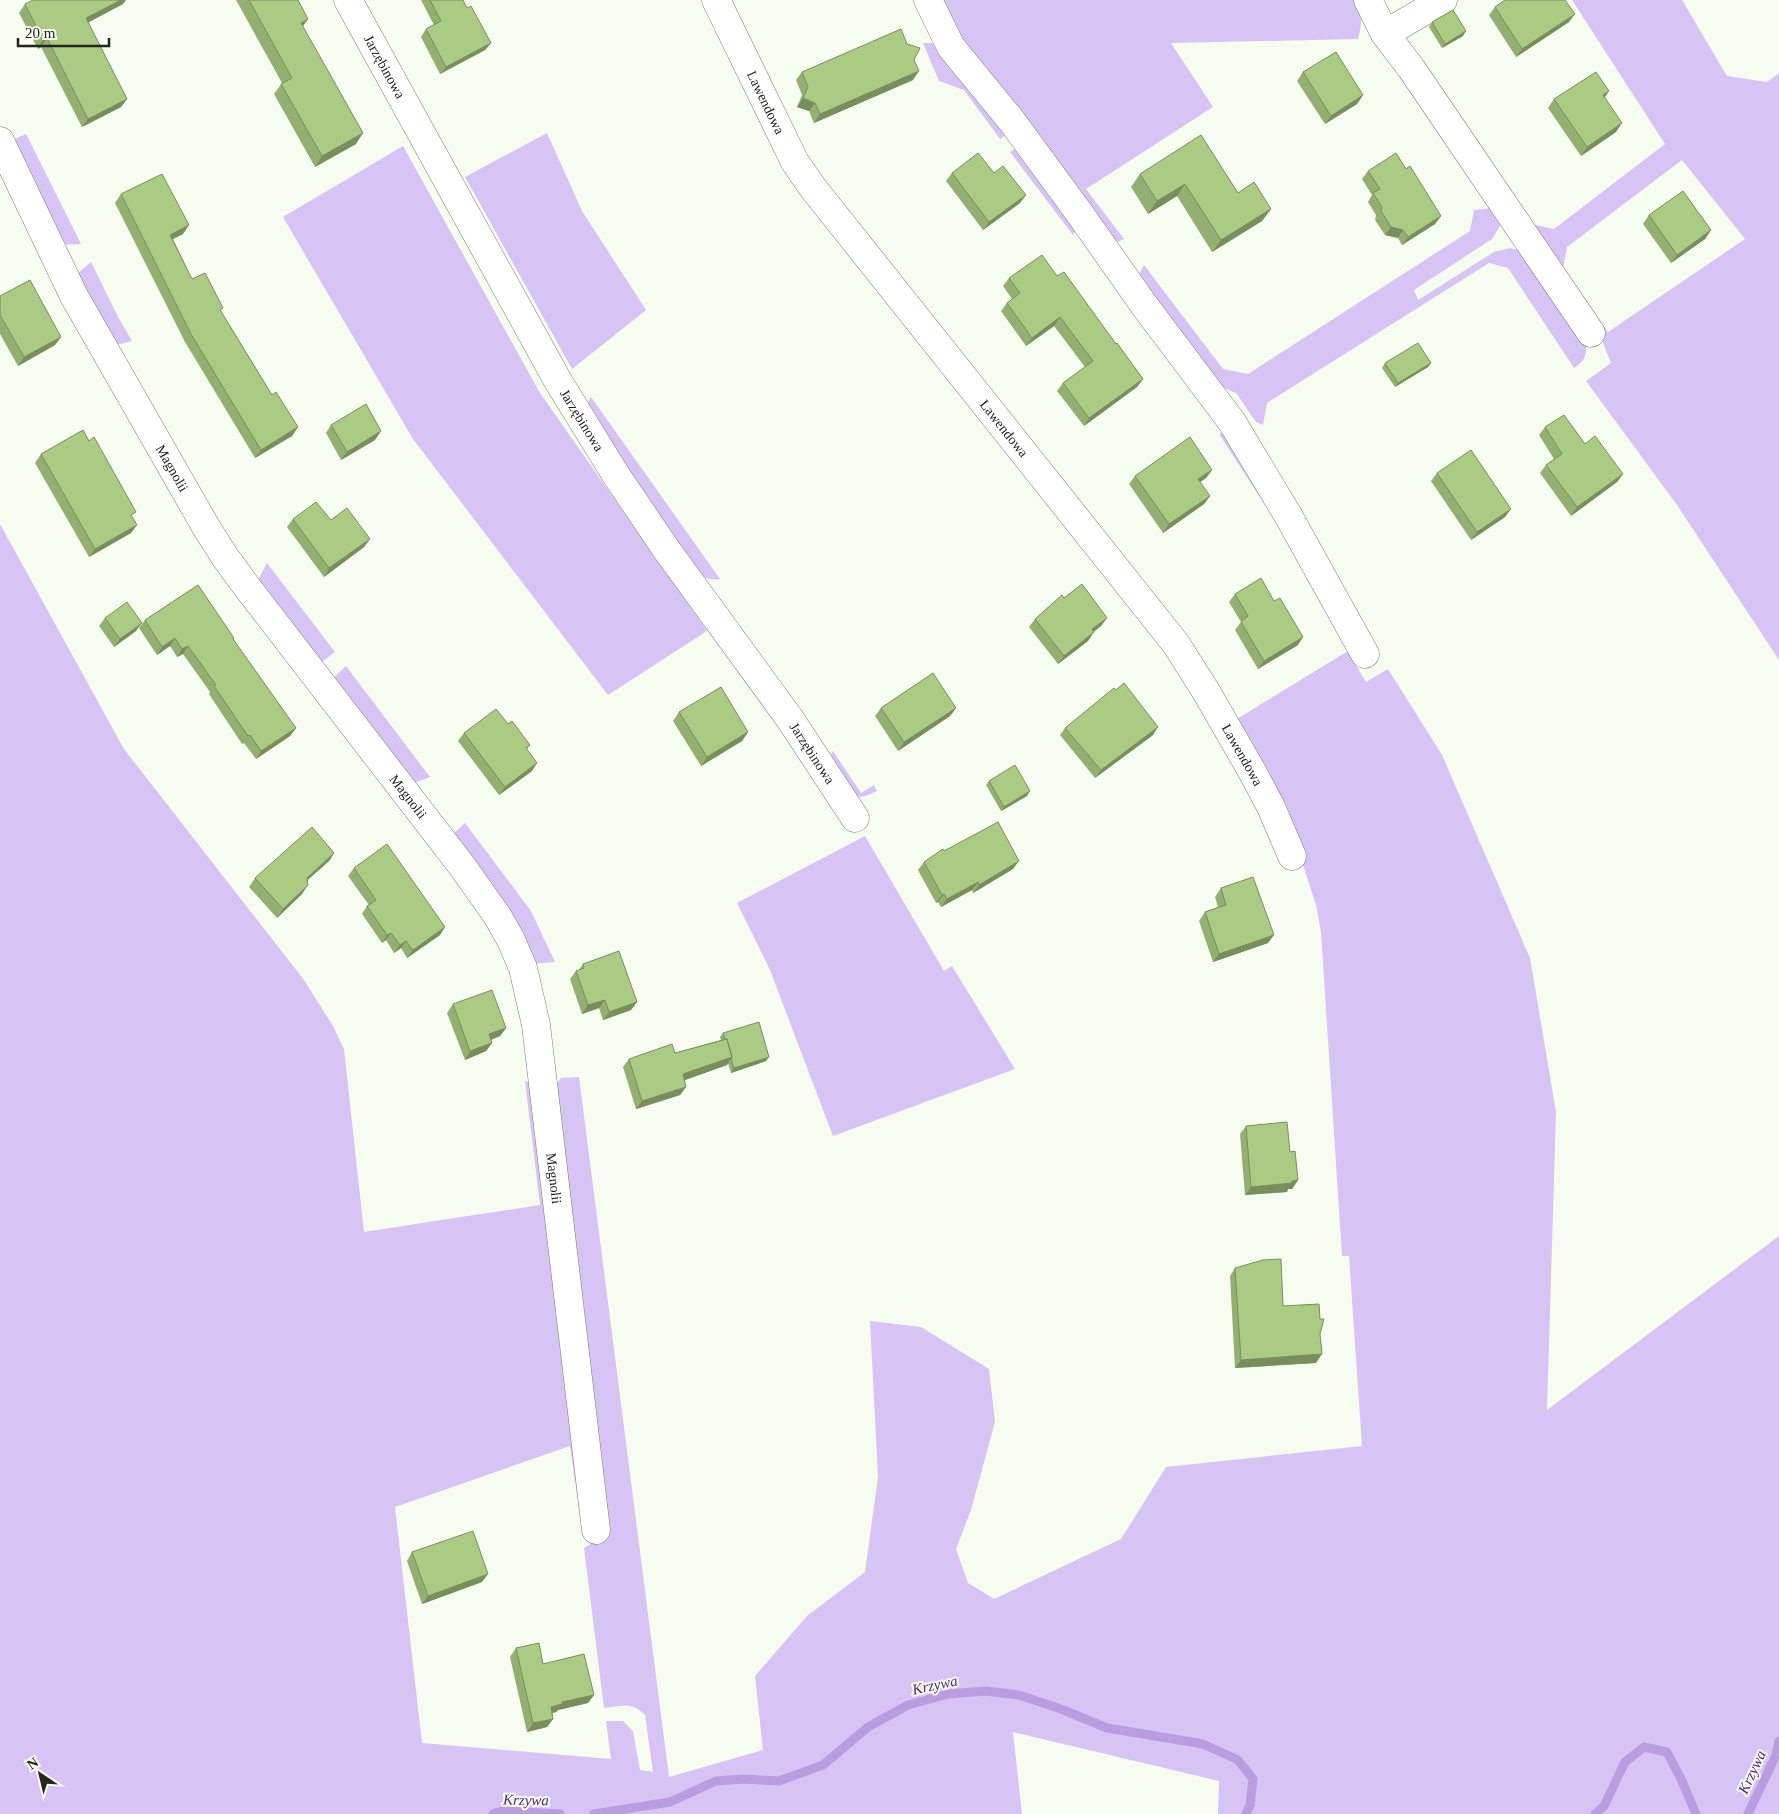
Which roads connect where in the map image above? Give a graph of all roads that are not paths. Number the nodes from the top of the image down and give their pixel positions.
1 (348, 0) edge
2 (716, 0) edge
3 (928, 0) edge
4 (1368, 0) edge
5 (1443, 0) edge
6 (1384, 34) junction
7 (0, 141) edge
8 (1591, 333) dead end
9 (1366, 654) dead end
10 (855, 818) dead end
11 (1292, 856) dead end
12 (596, 1530) dead end

1 - 10 street, Jarzębinowa
2 - 11 street, Lawendowa
3 - 9 street
4 - 6 street
5 - 6 street
6 - 8 street
7 - 12 street, Magnolii

